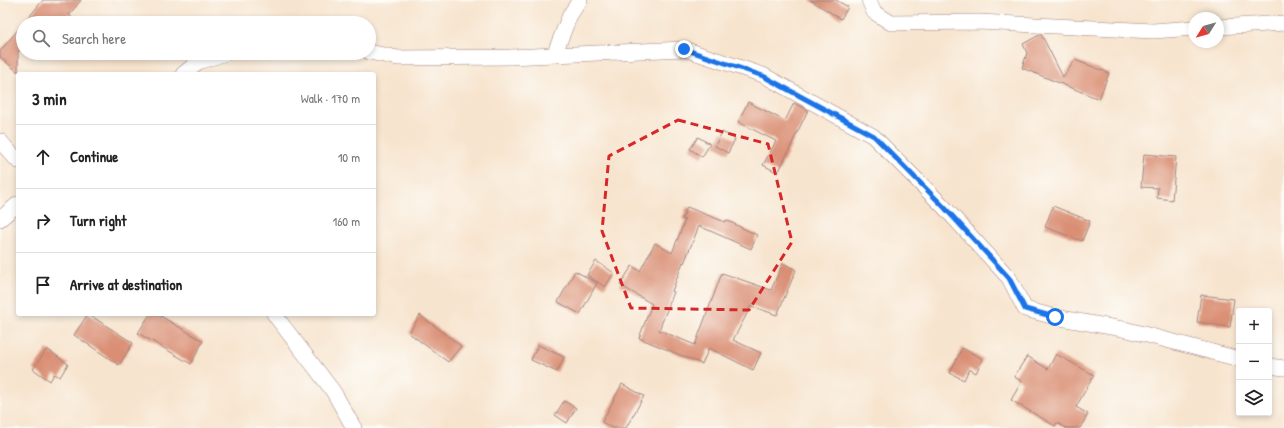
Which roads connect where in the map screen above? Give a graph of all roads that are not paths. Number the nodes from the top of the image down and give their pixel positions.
1 (580, 0) edge
2 (869, 0) edge
3 (1284, 23) edge
4 (1224, 27) edge
5 (1188, 28) edge
6 (376, 53) edge
7 (554, 55) junction
8 (204, 60) edge
9 (186, 72) edge
10 (0, 141) edge
11 (16, 159) edge
12 (16, 206) edge
13 (0, 219) edge
14 (276, 316) edge
15 (1236, 358) edge
16 (1272, 366) edge
17 (1284, 368) edge
18 (354, 428) edge

1 - 7 street
2 - 5 street
3 - 4 street
6 - 7 street
7 - 15 street
8 - 9 street
10 - 11 street
12 - 13 street
14 - 18 street
16 - 17 street

